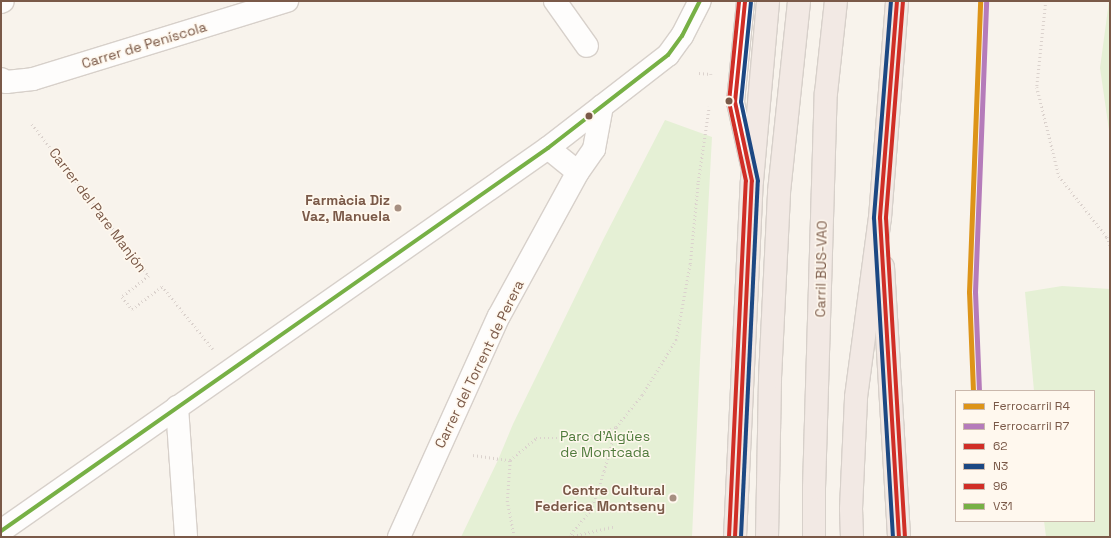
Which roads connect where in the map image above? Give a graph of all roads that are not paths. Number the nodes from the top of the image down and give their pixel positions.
1 (287, 1) edge
2 (555, 1) edge
3 (700, 1) edge
4 (745, 1) edge
5 (768, 1) edge
6 (786, 1) edge
7 (799, 1) edge
8 (836, 1) edge
9 (897, 1) edge
10 (587, 46) dead end
11 (1, 79) edge
12 (788, 103) junction
13 (602, 106) junction
14 (548, 148) junction
15 (578, 172) junction
16 (752, 181) junction
17 (880, 218) junction
18 (177, 407) junction
19 (1, 531) edge
20 (186, 537) edge
21 (399, 537) edge
22 (735, 537) edge
23 (767, 537) edge
24 (814, 537) edge
25 (852, 537) edge
26 (899, 537) edge

1 - 11 street, Carrer de Peníscola
2 - 10 street
3 - 13 street
4 - 16 lane
5 - 16 highway
6 - 12 highway
7 - 12 highway
8 - 24 highway, Carril BUS-VAO
9 - 17 highway
12 - 23 highway
13 - 14 street
13 - 15 street, Carrer del Torrent de Perera
14 - 15 street
14 - 18 street
15 - 21 street, Carrer del Torrent de Perera
16 - 22 highway
17 - 25 highway
17 - 26 highway
18 - 19 street
18 - 20 street

